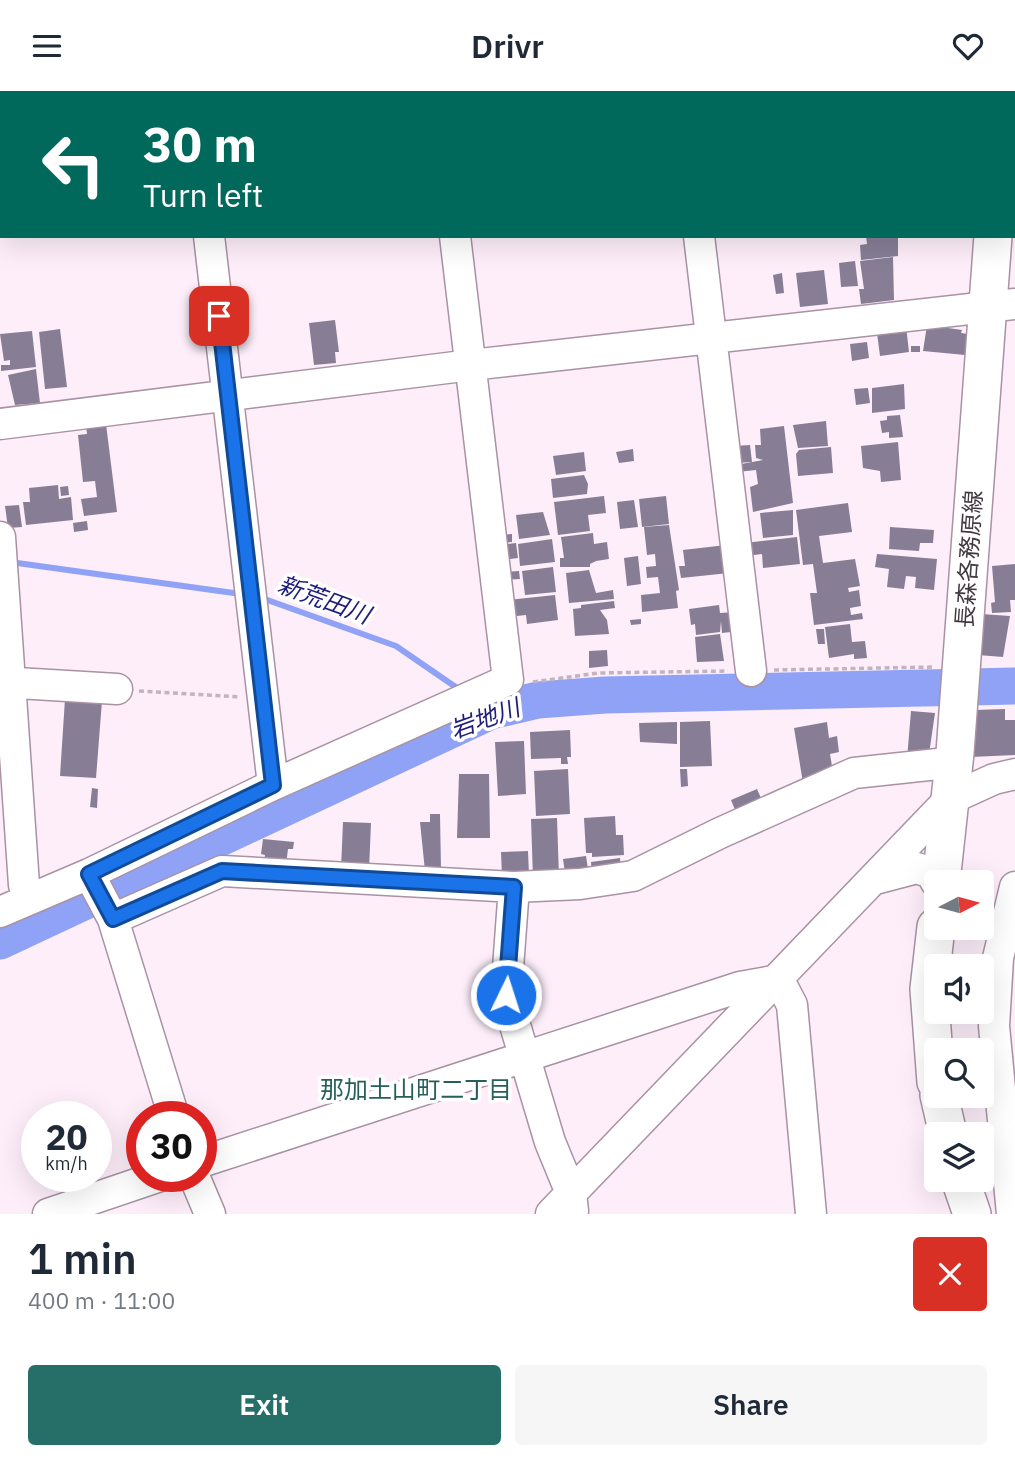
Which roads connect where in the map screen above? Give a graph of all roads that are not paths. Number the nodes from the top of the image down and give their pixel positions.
1 (209, 238) edge
2 (455, 238) edge
3 (699, 238) edge
4 (993, 238) edge
5 (1001, 306) edge
6 (711, 339) junction
7 (471, 365) junction
8 (229, 395) junction
9 (0, 424) edge
10 (0, 537) edge
11 (751, 671) dead end
12 (5, 682) edge
13 (117, 689) road end
14 (947, 759) junction
15 (1015, 774) edge
16 (273, 785) junction
17 (950, 799) junction
18 (900, 853) junction
19 (924, 870) edge
20 (938, 870) edge
21 (941, 870) edge
22 (89, 874) junction
23 (875, 879) junction
24 (514, 887) junction
25 (1015, 887) edge
26 (22, 889) edge
27 (0, 912) edge
28 (113, 919) junction
29 (935, 940) edge
30 (779, 980) junction
31 (933, 1038) edge
32 (526, 1058) junction
33 (169, 1101) edge
34 (217, 1157) edge
35 (126, 1188) edge
36 (201, 1192) edge
37 (964, 1192) edge
38 (565, 1207) edge
39 (48, 1214) edge
40 (211, 1214) edge
41 (811, 1214) edge
42 (972, 1214) edge
43 (1012, 1214) edge

1 - 8 street
2 - 7 street
3 - 6 street
4 - 5 main road, 長森各務原線
5 - 6 street
5 - 14 main road, 長森各務原線
6 - 7 street
6 - 11 street
7 - 8 street
7 - 16 street
8 - 9 street
8 - 16 street
10 - 12 street
12 - 13 street
12 - 26 street
14 - 17 main road, 長森各務原線
14 - 24 street
15 - 17 street
16 - 22 street
17 - 18 street
17 - 21 main road, 長森各務原線
18 - 20 street
18 - 23 street
19 - 23 street
22 - 26 street
22 - 28 street
23 - 30 street
24 - 28 street
24 - 32 street
25 - 43 street
26 - 27 street
28 - 33 street
29 - 31 main road
30 - 32 street
30 - 38 street
30 - 41 street
32 - 34 street
32 - 38 street
35 - 39 street
36 - 40 street
37 - 42 main road

